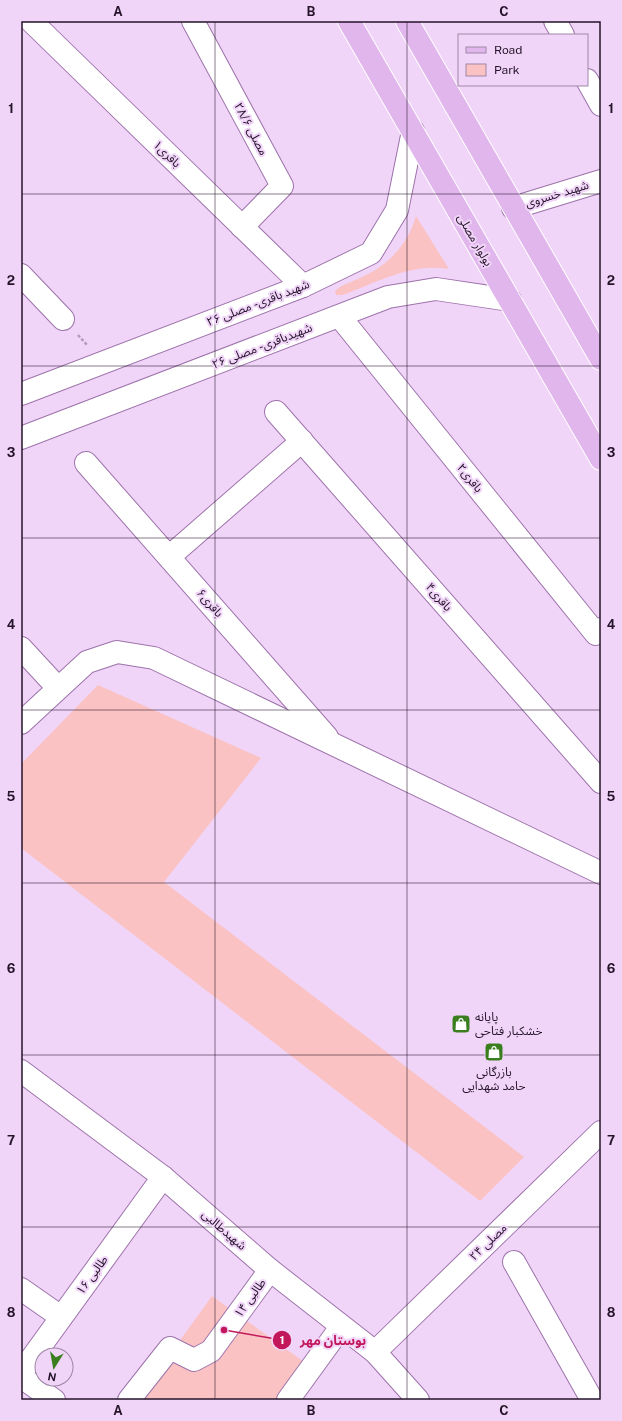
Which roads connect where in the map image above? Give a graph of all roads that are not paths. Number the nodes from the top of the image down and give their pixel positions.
1 (31, 21) edge
2 (193, 21) edge
3 (350, 21) edge
4 (407, 21) edge
5 (555, 21) edge
6 (562, 34) edge
7 (588, 82) edge
8 (601, 105) edge
9 (413, 131) junction
10 (601, 181) edge
11 (513, 208) junction
12 (242, 227) junction
13 (22, 277) edge
14 (303, 286) junction
15 (510, 300) junction
16 (340, 317) junction
17 (63, 319) road end
18 (601, 359) edge
19 (21, 394) edge
20 (276, 412) dead end
21 (21, 438) edge
22 (302, 441) junction
23 (601, 459) edge
24 (86, 463) dead end
25 (169, 557) junction
26 (601, 629) edge
27 (21, 648) edge
28 (58, 688) junction
29 (21, 723) edge
30 (333, 744) junction
31 (601, 782) edge
32 (601, 873) edge
33 (21, 1071) edge
34 (601, 1132) edge
35 (163, 1176) junction
36 (514, 1262) dead end
37 (270, 1270) junction
38 (21, 1289) edge
39 (61, 1317) junction
40 (341, 1326) junction
41 (375, 1352) junction
42 (21, 1373) edge
43 (21, 1377) edge
44 (54, 1400) edge
45 (129, 1400) edge
46 (288, 1400) edge
47 (418, 1400) edge
48 (592, 1400) edge

1 - 12 street, باقری۱
2 - 12 street, مصلی ۲۸/۶
3 - 9 main road, بولوار مصلی
4 - 11 main road
5 - 6 street
7 - 8 street
9 - 14 street, شهید باقری - مصلی ۲۶
9 - 15 main road, بولوار مصلی
10 - 11 street, شهید خسروی
11 - 18 main road
12 - 14 street, باقری۱
13 - 17 street
14 - 19 street, شهید باقری - مصلی ۲۶
15 - 16 street, شهیدباقری - مصلی ۲۶
15 - 23 main road, بولوار مصلی
16 - 21 street, شهیدباقری - مصلی ۲۶
16 - 26 street, باقری۲
20 - 22 street, باقری۴
22 - 25 street
22 - 31 street, باقری۴
24 - 25 street, باقری۶
25 - 30 street, باقری۶
27 - 28 street
28 - 29 street
28 - 30 street
30 - 32 street
33 - 35 street, شهیدطالبی
34 - 41 street, مصلی ۲۴
35 - 37 street, شهیدطالبی
35 - 39 street, طالبی ۱۶
36 - 48 street
37 - 40 street, شهیدطالبی
37 - 45 street, طالبی ۱۴
38 - 39 street
39 - 42 street, طالبی ۱۶
40 - 41 street, شهیدطالبی
40 - 46 street
41 - 47 street, شهیدطالبی
43 - 44 street

